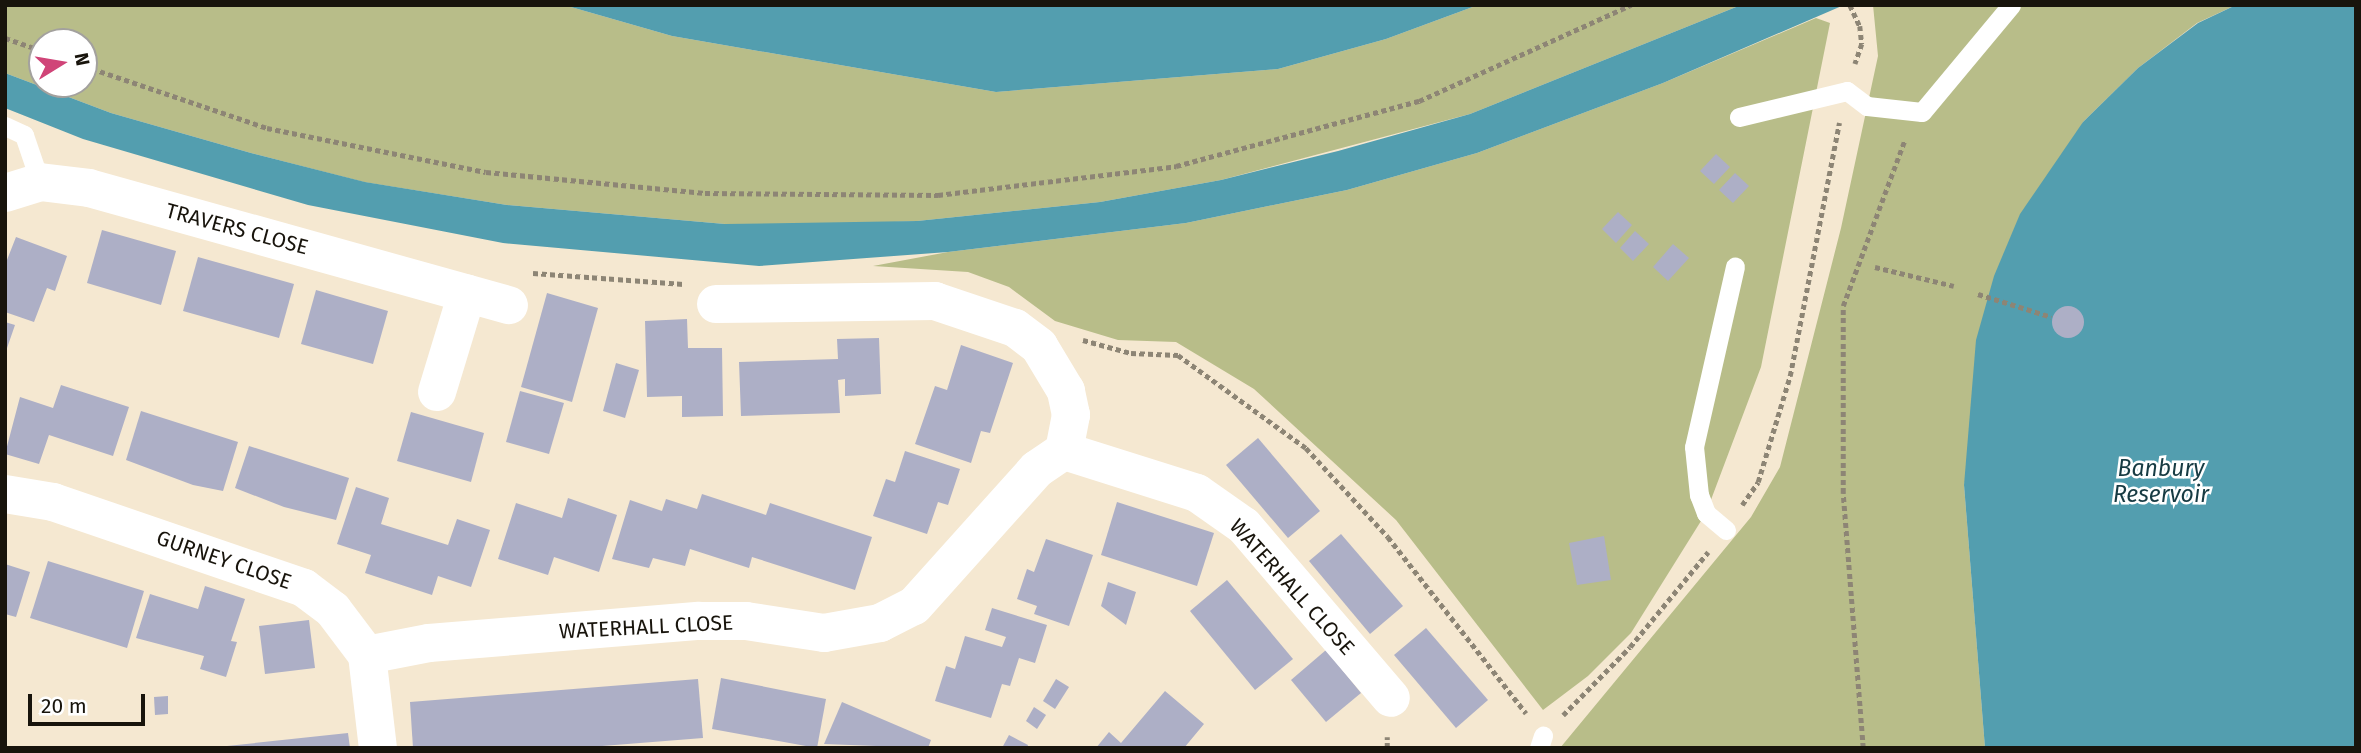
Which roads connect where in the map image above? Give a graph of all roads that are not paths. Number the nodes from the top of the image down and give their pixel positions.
1 (2011, 5) edge
2 (1739, 117) dead end
3 (5, 125) edge
4 (22, 188) edge
5 (1735, 267) dead end
6 (467, 292) junction
7 (703, 294) road end
8 (509, 305) dead end
9 (437, 392) dead end
10 (1064, 451) junction
11 (5, 494) edge
12 (1726, 530) road end
13 (367, 655) junction
14 (1391, 698) dead end
15 (377, 748) edge

1 - 2 lane
3 - 4 lane
4 - 6 street, TRAVERS CLOSE
5 - 12 lane
6 - 8 street, TRAVERS CLOSE
6 - 9 street
7 - 10 street
10 - 13 street, WATERHALL CLOSE
10 - 14 street, WATERHALL CLOSE
11 - 13 street, GURNEY CLOSE
13 - 15 street

